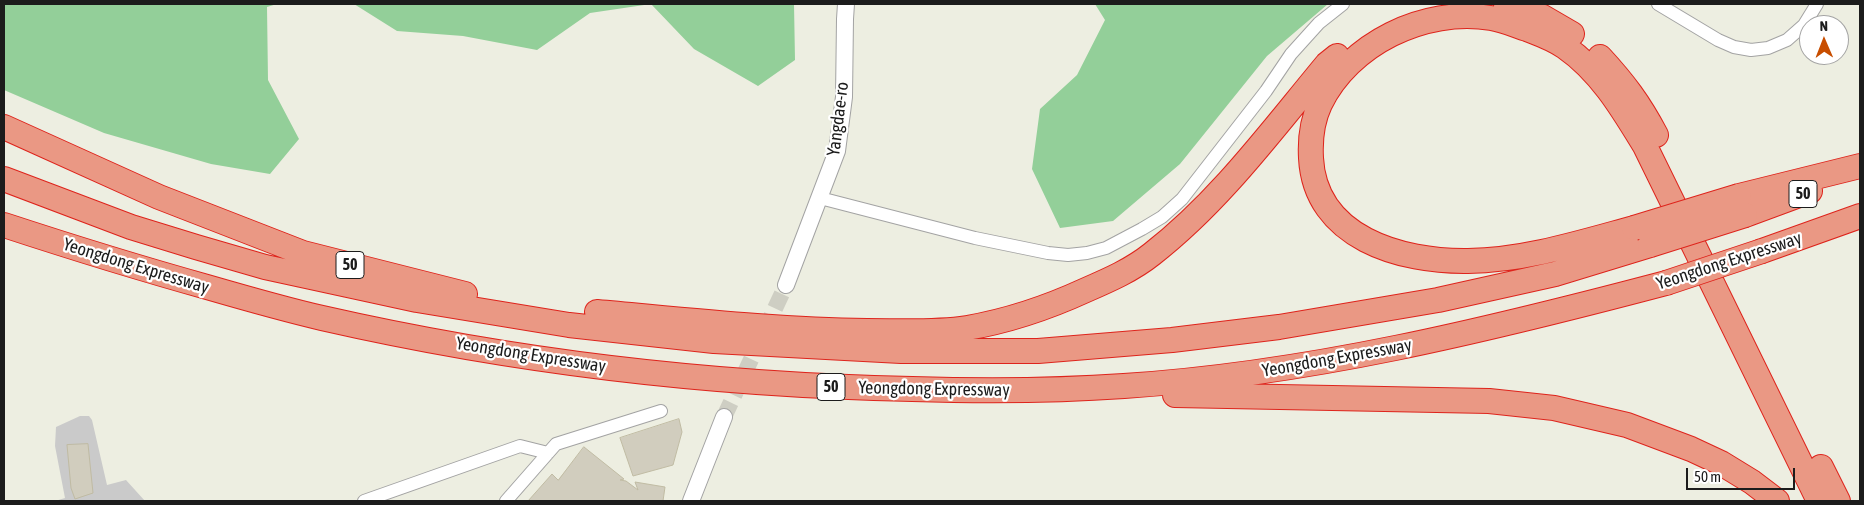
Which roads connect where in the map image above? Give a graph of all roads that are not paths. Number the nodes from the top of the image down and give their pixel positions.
1 (846, 4) edge
2 (1342, 4) edge
3 (1434, 4) edge
4 (1506, 4) edge
5 (1658, 4) edge
6 (1817, 4) edge
7 (4, 127) edge
8 (1860, 166) edge
9 (1860, 171) edge
10 (4, 179) edge
11 (820, 198) junction
12 (1742, 206) junction
13 (1860, 216) edge
14 (4, 225) edge
15 (1642, 236) junction
16 (786, 285) tunnel mouth
17 (532, 306) junction
18 (714, 341) junction
19 (960, 390) junction
20 (661, 410) dead end
21 (724, 417) tunnel mouth
22 (548, 453) junction
23 (364, 501) edge
24 (506, 501) edge
25 (691, 501) edge
26 (1777, 501) edge
27 (1820, 501) edge
28 (1838, 501) edge

1 - 11 street, Yangdae-ro
2 - 11 street
3 - 17 highway
4 - 28 highway
5 - 6 street
7 - 17 highway, Yeongdong Expressway / 50
8 - 12 highway
9 - 12 highway, 50
10 - 18 highway, Yeongdong Expressway / 50
11 - 16 street, Yangdae-ro
12 - 15 highway, bridge
13 - 19 highway, Yeongdong Expressway / 50, bridge
14 - 19 highway, Yeongdong Expressway / 50
15 - 18 highway, Yeongdong Expressway / 50
15 - 27 highway
17 - 18 highway, Yeongdong Expressway / 50
19 - 26 highway
20 - 22 street
21 - 25 street
22 - 23 street
22 - 24 street

